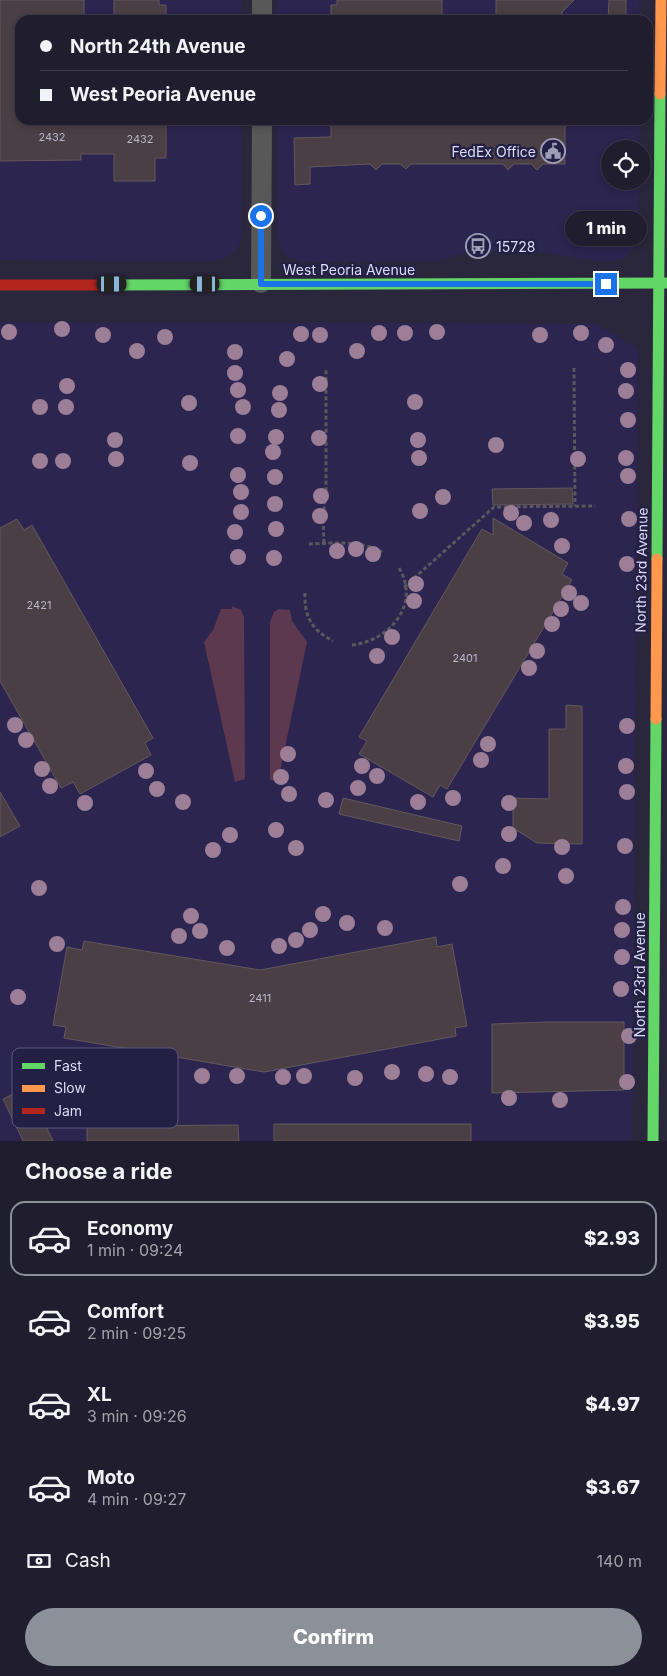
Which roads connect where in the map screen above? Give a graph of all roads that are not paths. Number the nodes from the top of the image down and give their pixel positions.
1 (262, 0) edge
2 (661, 0) edge
3 (262, 15) edge
4 (262, 125) edge
5 (663, 283) edge
6 (261, 284) junction
7 (0, 285) edge
8 (654, 1141) edge

1 - 3 street
2 - 5 street, North 23rd Avenue
4 - 6 street
5 - 6 street, West Peoria Avenue
5 - 8 street, North 23rd Avenue
6 - 7 street, West Peoria Avenue

